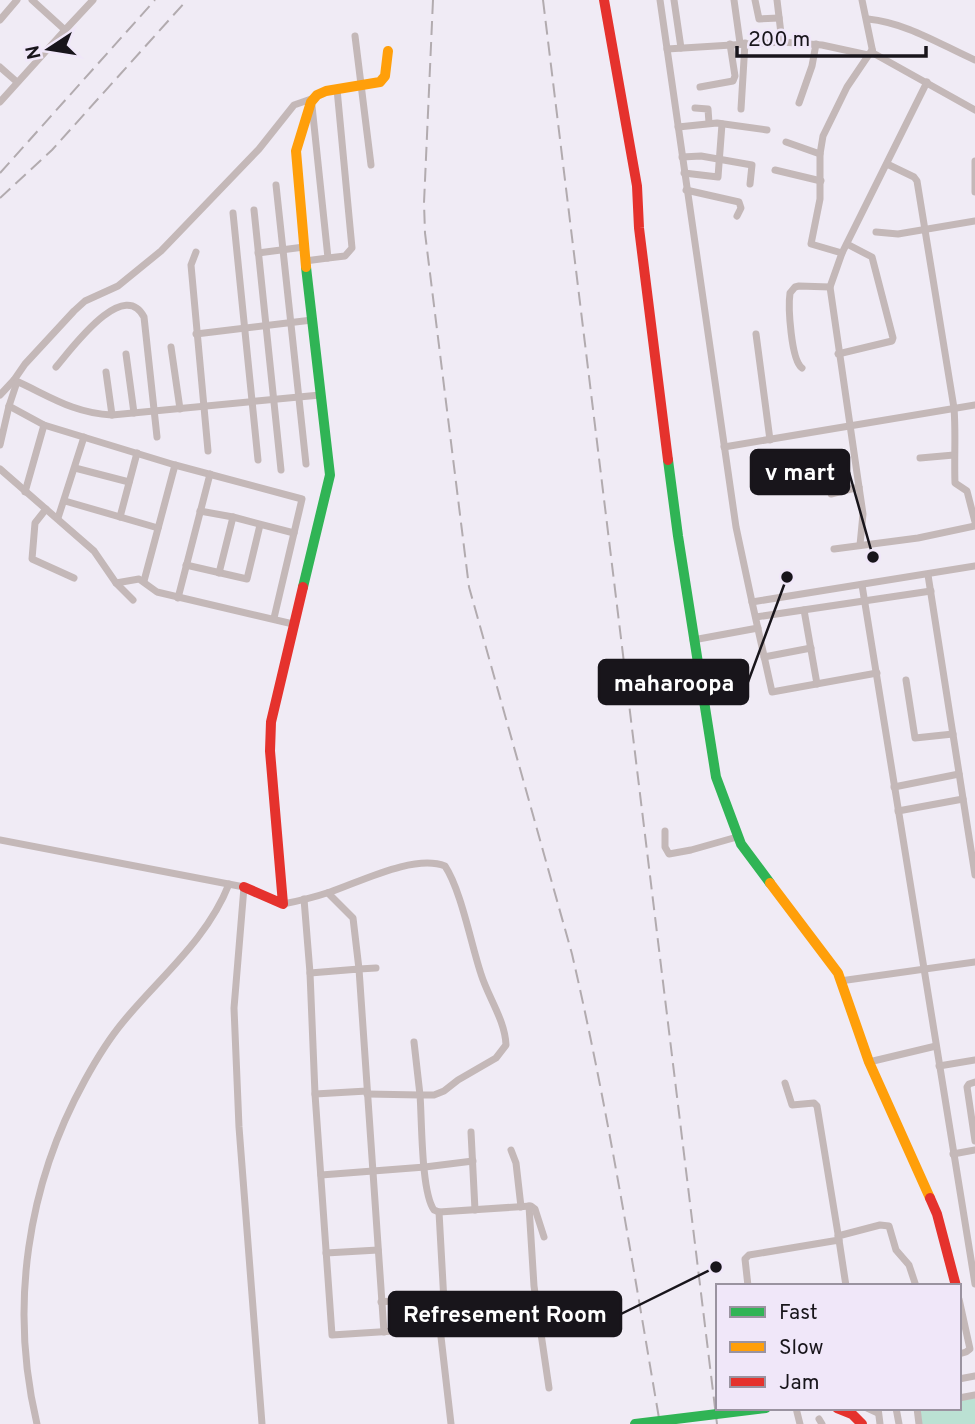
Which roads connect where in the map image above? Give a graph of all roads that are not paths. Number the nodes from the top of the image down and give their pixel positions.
1 (17, 0) edge
2 (32, 0) edge
3 (93, 0) edge
4 (604, 0) edge
5 (660, 0) edge
6 (674, 0) edge
7 (734, 0) edge
8 (755, 0) edge
9 (777, 0) edge
10 (862, 0) edge
11 (779, 18) junction
12 (868, 19) junction
13 (0, 20) edge
14 (65, 30) junction
15 (355, 36) dead end
16 (782, 42) junction
17 (743, 43) junction
18 (730, 44) junction
19 (816, 44) junction
20 (681, 48) junction
21 (667, 49) junction
22 (388, 51) dead end
23 (870, 53) junction
24 (975, 60) edge
25 (0, 67) edge
26 (18, 82) junction
27 (927, 82) junction
28 (362, 86) junction
29 (700, 87) dead end
30 (337, 89) junction
31 (313, 100) junction
32 (0, 102) edge
33 (799, 103) dead end
34 (695, 108) dead end
35 (741, 109) dead end
36 (975, 110) edge
37 (709, 123) junction
38 (722, 124) junction
39 (678, 127) junction
40 (768, 130) dead end
41 (786, 142) dead end
42 (820, 154) junction
43 (682, 157) junction
44 (720, 159) junction
45 (975, 161) edge
46 (371, 164) dead end
47 (887, 164) junction
48 (775, 170) dead end
49 (684, 173) junction
50 (821, 181) junction
51 (750, 184) dead end
52 (276, 185) dead end
53 (687, 190) junction
54 (975, 192) edge
55 (254, 210) dead end
56 (233, 213) dead end
57 (737, 216) dead end
58 (975, 221) edge
59 (925, 229) junction
60 (876, 232) dead end
61 (847, 244) junction
62 (304, 247) junction
63 (283, 250) junction
64 (196, 252) dead end
65 (258, 253) junction
66 (842, 253) junction
67 (328, 258) junction
68 (305, 261) junction
69 (830, 287) junction
70 (312, 320) junction
71 (290, 323) junction
72 (266, 326) junction
73 (245, 328) junction
74 (196, 334) junction
75 (757, 334) dead end
76 (172, 347) dead end
77 (126, 354) dead end
78 (838, 354) junction
79 (56, 367) dead end
80 (802, 368) dead end
81 (106, 372) dead end
82 (15, 381) junction
83 (0, 395) edge
84 (320, 395) junction
85 (298, 398) junction
86 (274, 400) junction
87 (252, 402) junction
88 (975, 405) edge
89 (9, 406) junction
90 (203, 407) junction
91 (954, 408) junction
92 (180, 409) junction
93 (154, 411) junction
94 (134, 413) junction
95 (112, 415) junction
96 (44, 425) junction
97 (851, 427) junction
98 (1, 430) edge
99 (84, 437) junction
100 (157, 437) dead end
101 (770, 440) junction
102 (0, 445) edge
103 (724, 447) junction
104 (208, 452) dead end
105 (137, 453) junction
106 (954, 454) junction
107 (920, 458) dead end
108 (258, 460) dead end
109 (306, 464) dead end
110 (175, 465) junction
111 (75, 468) junction
112 (0, 469) edge
113 (281, 470) dead end
114 (210, 474) junction
115 (129, 482) junction
116 (859, 487) junction
117 (25, 492) junction
118 (831, 494) dead end
119 (65, 501) junction
120 (46, 509) junction
121 (201, 511) junction
122 (120, 517) junction
123 (233, 517) junction
124 (58, 518) junction
125 (975, 524) edge
126 (260, 525) junction
127 (158, 528) junction
128 (294, 533) junction
129 (860, 545) junction
130 (834, 550) dead end
131 (187, 565) junction
132 (975, 566) edge
133 (219, 573) junction
134 (928, 575) junction
135 (74, 578) dead end
136 (144, 581) junction
137 (116, 583) junction
138 (862, 584) junction
139 (930, 591) junction
140 (178, 598) junction
141 (134, 600) dead end
142 (864, 600) junction
143 (752, 602) junction
144 (804, 610) junction
145 (755, 617) junction
146 (274, 618) junction
147 (293, 624) junction
148 (758, 628) junction
149 (693, 640) junction
150 (811, 648) junction
151 (764, 657) junction
152 (877, 673) junction
153 (906, 680) dead end
154 (817, 684) junction
155 (953, 734) junction
156 (959, 774) junction
157 (894, 787) junction
158 (963, 799) junction
159 (898, 811) junction
160 (665, 831) dead end
161 (737, 836) junction
162 (0, 840) edge
163 (975, 875) edge
164 (229, 884) junction
165 (244, 887) junction
166 (328, 892) junction
167 (304, 899) junction
168 (283, 904) junction
169 (975, 962) edge
170 (376, 968) dead end
171 (359, 969) junction
172 (923, 970) junction
173 (310, 973) junction
174 (840, 981) junction
175 (414, 1042) dead end
176 (936, 1046) junction
177 (975, 1060) edge
178 (869, 1062) junction
179 (939, 1066) junction
180 (975, 1082) edge
181 (785, 1083) dead end
182 (367, 1093) junction
183 (315, 1094) junction
184 (420, 1095) junction
185 (471, 1132) dead end
186 (975, 1141) edge
187 (511, 1150) dead end
188 (975, 1150) edge
189 (954, 1154) junction
190 (472, 1161) junction
191 (425, 1167) junction
192 (372, 1171) junction
193 (321, 1175) junction
194 (525, 1207) junction
195 (475, 1210) junction
196 (439, 1212) junction
197 (544, 1237) dead end
198 (838, 1238) junction
199 (378, 1250) junction
200 (326, 1253) junction
201 (748, 1284) edge
202 (846, 1284) edge
203 (915, 1284) edge
204 (955, 1284) edge
205 (975, 1284) edge
206 (382, 1302) junction
207 (444, 1302) dead end
208 (961, 1307) edge
209 (441, 1328) junction
210 (384, 1332) junction
211 (972, 1350) edge
212 (549, 1388) dead end
213 (750, 1410) edge
214 (842, 1410) edge
215 (878, 1411) edge
216 (37, 1424) edge
217 (262, 1424) edge
218 (451, 1424) edge
219 (635, 1424) edge
220 (862, 1424) edge
221 (880, 1424) edge

1 - 13 street
2 - 14 street
3 - 14 street
4 - 149 street
5 - 21 street
6 - 20 street
7 - 17 street
8 - 11 street
9 - 11 street
10 - 12 street
11 - 16 street
12 - 23 street
12 - 24 street
14 - 26 street
15 - 28 street
16 - 17 street
16 - 19 street
17 - 18 street
17 - 35 street
18 - 20 street
18 - 29 street
19 - 23 street
19 - 33 street
20 - 21 street
21 - 39 street
22 - 28 street
23 - 27 street
23 - 42 street
25 - 26 street
26 - 32 street
27 - 36 street
27 - 47 street
28 - 30 street
28 - 46 street
30 - 31 street
30 - 67 street
31 - 62 street
31 - 67 street
31 - 82 street
34 - 37 street
37 - 38 street
37 - 39 street
38 - 40 street
38 - 44 street
39 - 43 street
41 - 42 street
42 - 50 street
43 - 44 street
43 - 49 street
44 - 49 street
44 - 51 street
45 - 54 street
47 - 59 street
47 - 61 street
48 - 50 street
49 - 53 street
50 - 66 street
52 - 63 street
53 - 57 street
53 - 103 street
55 - 65 street
56 - 73 street
58 - 59 street
59 - 60 street
59 - 91 street
61 - 66 street
61 - 78 street
62 - 63 street
62 - 68 street
63 - 65 street
63 - 71 street
64 - 74 street
65 - 72 street
66 - 69 street
67 - 68 street
68 - 70 street
69 - 78 street
69 - 80 street
70 - 71 street
70 - 84 street
71 - 72 street
71 - 85 street
72 - 73 street
72 - 86 street
73 - 74 street
73 - 87 street
74 - 90 street
75 - 101 street
76 - 92 street
77 - 94 street
78 - 97 street
79 - 93 street
81 - 95 street
82 - 83 street
82 - 89 street
82 - 95 street
84 - 85 street
84 - 147 street
85 - 86 street
85 - 109 street
86 - 87 street
86 - 113 street
87 - 90 street
87 - 108 street
88 - 91 street
89 - 96 street
89 - 98 street
90 - 92 street
90 - 104 street
91 - 97 street
91 - 106 street
92 - 93 street
93 - 94 street
93 - 100 street
94 - 95 street
96 - 99 street
96 - 117 street
97 - 101 street
97 - 116 street
98 - 102 street
99 - 105 street
99 - 111 street
101 - 103 street
103 - 143 street
105 - 110 street
105 - 115 street
106 - 107 street
106 - 125 street
110 - 114 street
110 - 127 street
111 - 115 street
111 - 119 street
112 - 117 street
114 - 121 street
114 - 128 street
115 - 122 street
116 - 118 street
116 - 129 street
117 - 120 street
119 - 122 street
119 - 124 street
120 - 124 street
120 - 135 street
121 - 123 street
121 - 131 street
122 - 127 street
123 - 126 street
123 - 133 street
124 - 137 street
125 - 129 street
126 - 128 street
126 - 133 street
127 - 136 street
128 - 146 street
129 - 130 street
131 - 133 street
131 - 140 street
132 - 134 street
134 - 138 street
134 - 139 street
136 - 137 street
136 - 140 street
137 - 141 street
138 - 142 street
138 - 143 street
139 - 142 street
139 - 155 street
140 - 146 street
142 - 144 street
142 - 152 street
143 - 145 street
144 - 145 street
144 - 150 street
145 - 148 street
146 - 147 street
147 - 168 street
148 - 149 street
148 - 151 street
149 - 161 street
150 - 151 street
150 - 154 street
151 - 154 street
152 - 154 street
152 - 157 street
153 - 155 street
155 - 156 street
156 - 157 street
156 - 158 street
157 - 159 street
158 - 159 street
158 - 163 street
159 - 172 street
160 - 161 street
161 - 174 street
162 - 164 street
164 - 165 street
164 - 216 street
165 - 168 street
165 - 217 street
166 - 167 street
166 - 171 street
166 - 184 street
167 - 168 street
167 - 173 street
169 - 172 street
170 - 171 street
171 - 173 street
171 - 182 street
172 - 174 street
172 - 176 street
173 - 183 street
174 - 178 street
175 - 184 street
176 - 178 street
176 - 179 street
177 - 179 street
178 - 204 street
179 - 189 street
180 - 186 street
181 - 198 street
182 - 183 street
182 - 184 street
182 - 192 street
183 - 193 street
184 - 191 street
185 - 190 street
187 - 194 street
188 - 189 street
189 - 205 street
190 - 191 street
190 - 195 street
191 - 192 street
191 - 196 street
192 - 193 street
192 - 199 street
193 - 200 street
194 - 195 street
194 - 197 street
194 - 212 street
195 - 196 street
196 - 207 street
198 - 201 street
198 - 202 street
198 - 203 street
199 - 200 street
199 - 206 street
200 - 210 street
206 - 209 street
206 - 210 street
208 - 211 street
209 - 210 street
209 - 218 street
213 - 219 street, bridge
214 - 220 street
215 - 221 street

